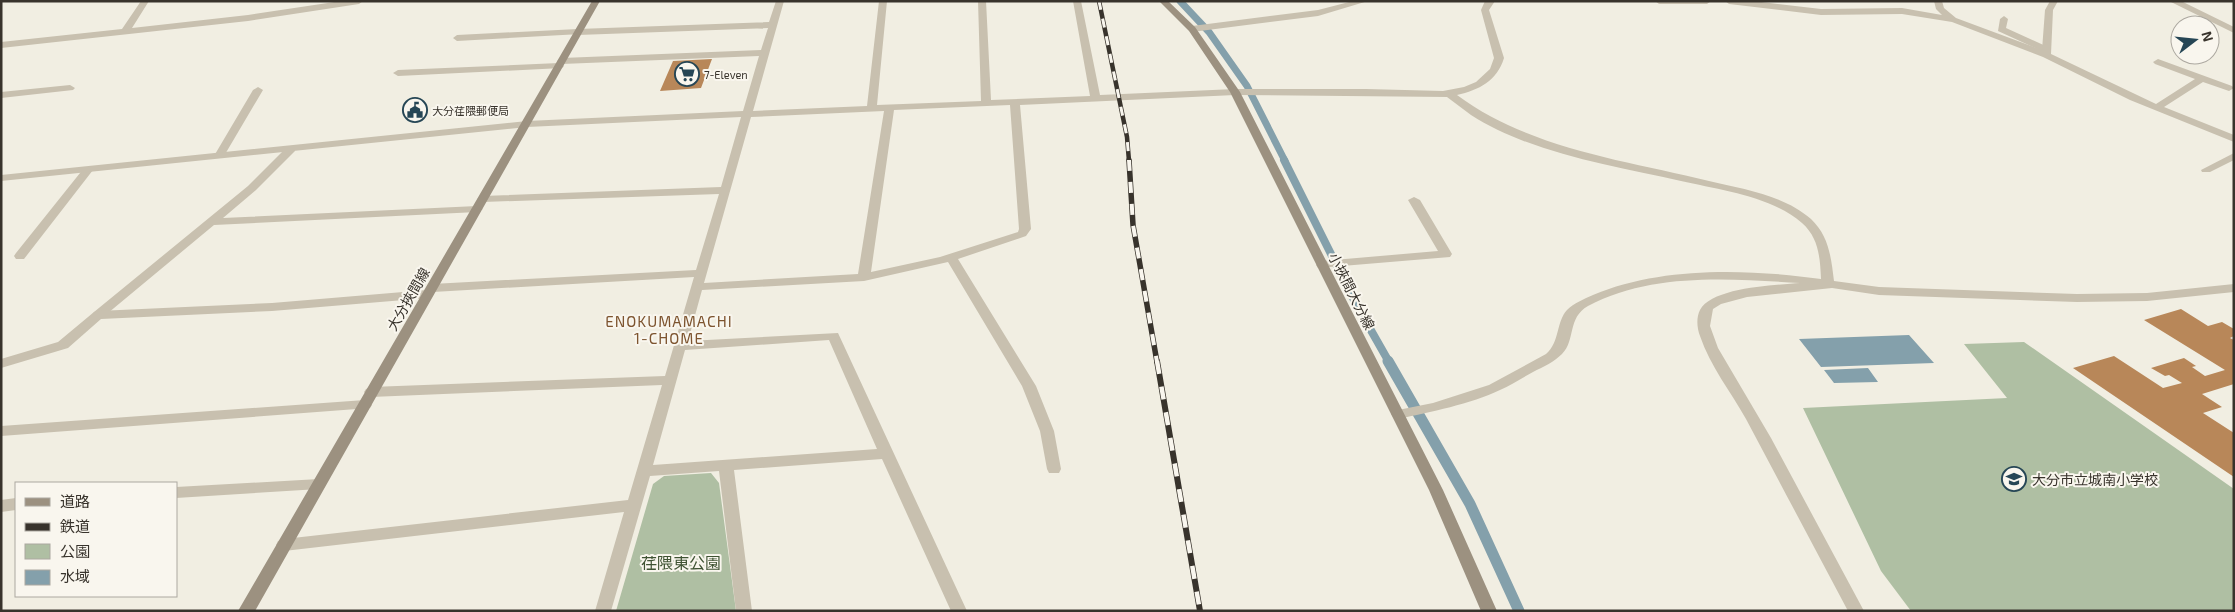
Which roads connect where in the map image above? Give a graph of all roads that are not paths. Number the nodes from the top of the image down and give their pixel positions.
1 (145, 1) edge
2 (359, 1) edge
3 (596, 1) edge
4 (780, 1) edge
5 (883, 1) edge
6 (982, 1) edge
7 (1076, 1) edge
8 (1163, 1) edge
9 (1364, 1) edge
10 (1491, 1) edge
11 (1659, 1) edge
12 (1707, 1) edge
13 (1729, 1) edge
14 (2054, 1) edge
15 (2177, 1) edge
16 (1936, 2) edge
17 (2004, 19) dead end
18 (1954, 20) junction
19 (773, 25) junction
20 (1192, 28) junction
21 (2234, 30) edge
22 (125, 32) junction
23 (578, 32) junction
24 (456, 38) dead end
25 (1, 45) edge
26 (2046, 52) junction
27 (765, 53) junction
28 (2158, 62) dead end
29 (561, 63) junction
30 (398, 73) dead end
31 (2202, 78) junction
32 (70, 88) dead end
33 (2229, 88) dead end
34 (258, 90) dead end
35 (1234, 92) junction
36 (1450, 94) junction
37 (1, 95) edge
38 (1096, 98) junction
39 (1015, 102) junction
40 (986, 104) junction
41 (889, 108) junction
42 (2156, 108) junction
43 (872, 109) junction
44 (748, 114) junction
45 (527, 124) junction
46 (2234, 139) edge
47 (292, 149) junction
48 (219, 156) junction
49 (2234, 156) edge
50 (88, 170) junction
51 (2206, 170) dead end
52 (1, 178) edge
53 (725, 190) junction
54 (1414, 200) dead end
55 (480, 204) junction
56 (209, 222) junction
57 (20, 256) dead end
58 (951, 258) junction
59 (1322, 265) junction
60 (701, 273) junction
61 (864, 277) junction
62 (1828, 285) junction
63 (697, 287) junction
64 (2234, 288) edge
65 (430, 291) junction
66 (98, 315) junction
67 (680, 346) junction
68 (1, 364) edge
69 (670, 380) junction
70 (368, 399) junction
71 (1398, 414) junction
72 (1, 431) edge
73 (887, 453) junction
74 (726, 465) junction
75 (1054, 469) dead end
76 (643, 472) junction
77 (319, 484) junction
78 (178, 493) edge
79 (15, 504) edge
80 (634, 505) junction
81 (1, 506) edge
82 (284, 545) junction
83 (246, 611) edge
84 (603, 611) edge
85 (744, 611) edge
86 (959, 611) edge
87 (1490, 611) edge
88 (1856, 611) edge

1 - 22 street
2 - 22 street
3 - 23 main road, 大分挾間線
4 - 19 street
5 - 43 street
6 - 40 street
7 - 38 street
8 - 20 main road, 小挾間大分線
9 - 20 street
10 - 36 street
11 - 12 street
13 - 18 street
14 - 26 street
15 - 21 street
16 - 18 street
17 - 26 street
18 - 26 street
19 - 23 street
19 - 27 street
20 - 35 main road, 小挾間大分線
22 - 25 street
23 - 24 street
23 - 29 main road, 大分挾間線
26 - 42 street
27 - 29 street
27 - 44 street
28 - 31 street
29 - 30 street
29 - 45 main road, 大分挾間線
31 - 33 street
31 - 42 street
32 - 37 street
34 - 48 street
35 - 36 street
35 - 38 street
35 - 59 main road, 小挾間大分線
36 - 62 street
38 - 39 street
39 - 40 street
39 - 58 street
40 - 41 street
41 - 43 street
41 - 61 street
42 - 46 street
43 - 44 street
44 - 45 street
44 - 53 street
45 - 47 street
45 - 55 main road, 大分挾間線
47 - 48 street
47 - 56 street
48 - 50 street
49 - 51 street
50 - 52 street
50 - 57 street
53 - 55 street
53 - 60 street
54 - 59 street
55 - 56 street
55 - 65 main road, 大分挾間線
56 - 66 street
58 - 61 street
58 - 75 street
59 - 71 main road, 小挾間大分線
60 - 63 street
60 - 65 street
61 - 63 street
62 - 64 street
62 - 71 street
62 - 88 street
63 - 67 street
65 - 66 street
65 - 70 main road, 大分挾間線
66 - 68 street
67 - 69 street
67 - 73 street
69 - 70 street
69 - 76 street
70 - 72 street
70 - 77 main road, 大分挾間線
71 - 87 main road, 小挾間大分線
73 - 74 street
73 - 86 street
74 - 76 street
74 - 85 street
76 - 80 street
77 - 78 street
77 - 82 main road, 大分挾間線
79 - 81 street
80 - 82 street
80 - 84 street
82 - 83 main road, 大分挾間線

